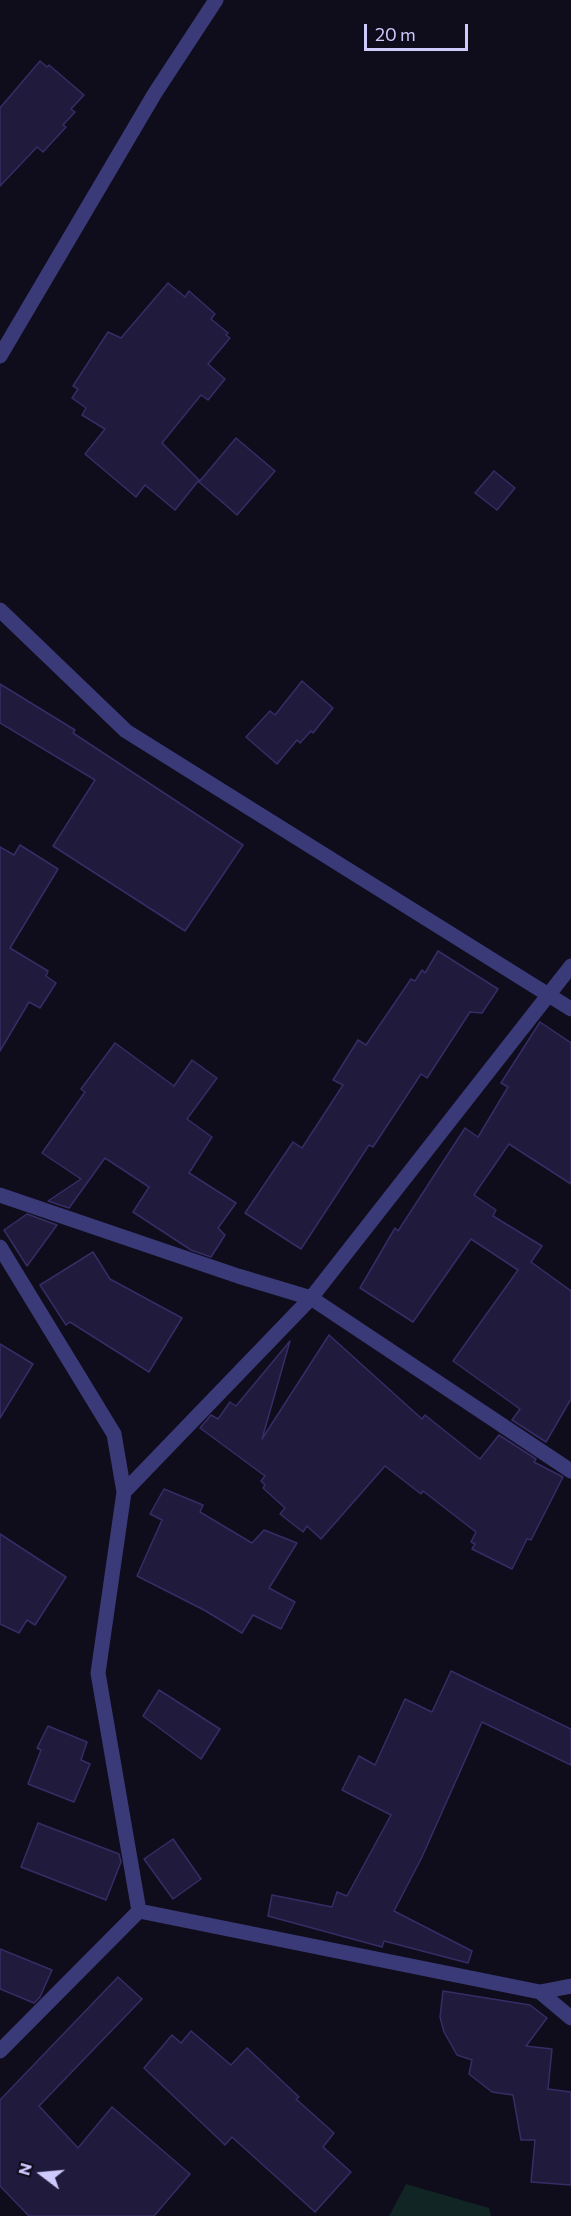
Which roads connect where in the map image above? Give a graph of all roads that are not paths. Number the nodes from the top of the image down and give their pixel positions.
1 (216, 0) edge
2 (0, 356) edge
3 (0, 610) edge
4 (571, 966) edge
5 (548, 994) junction
6 (571, 1009) edge
7 (0, 1195) edge
8 (0, 1247) edge
9 (311, 1298) junction
10 (571, 1471) edge
11 (124, 1492) junction
12 (139, 1911) junction
13 (571, 1986) edge
14 (540, 1992) junction
15 (571, 2018) edge
16 (0, 2051) edge

1 - 2 street
3 - 5 street
4 - 5 street
5 - 6 street
5 - 9 street
7 - 9 street
8 - 11 street
9 - 10 street
9 - 11 street
11 - 12 street
12 - 14 street
12 - 16 street
13 - 14 street
14 - 15 street

